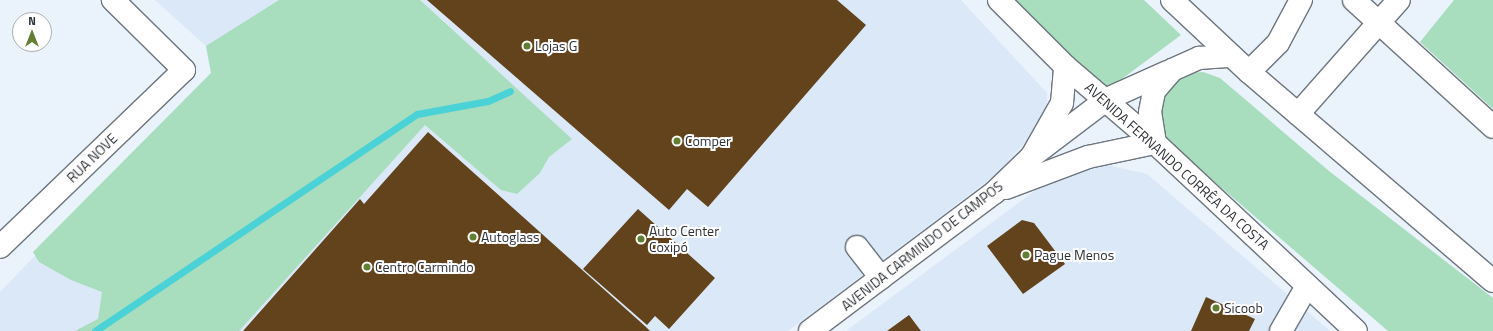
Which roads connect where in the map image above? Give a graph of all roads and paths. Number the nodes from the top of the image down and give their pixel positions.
1 (113, 0) edge
2 (999, 0) edge
3 (1172, 0) edge
4 (1301, 0) edge
5 (1354, 0) edge
6 (1399, 0) edge
7 (1380, 23) junction
8 (1231, 56) junction
9 (1065, 66) junction
10 (1172, 70) junction
11 (1249, 72) junction
12 (1107, 99) junction
13 (1298, 114) junction
14 (1493, 127) edge
15 (1155, 143) junction
16 (1032, 156) junction
17 (994, 193) junction
18 (3, 237) edge
19 (857, 247) dead end
20 (881, 278) junction
21 (1493, 282) edge
22 (1307, 286) junction
23 (810, 331) edge
24 (1280, 331) edge
25 (1356, 331) edge

1 - 18 main road, RUA NOVE
2 - 9 main road, AVENIDA FERNANDO CORRÊA DA COSTA
3 - 8 main road
4 - 11 main road
5 - 7 main road
6 - 7 main road
7 - 13 main road
7 - 14 main road
8 - 10 main road, AVENIDA CARMINDO DE CAMPOS
8 - 11 main road
9 - 12 main road, AVENIDA FERNANDO CORRÊA DA COSTA
9 - 16 main road
10 - 12 main road, AVENIDA CARMINDO DE CAMPOS
10 - 15 main road
11 - 13 main road
12 - 15 main road, AVENIDA FERNANDO CORRÊA DA COSTA
12 - 16 main road, AVENIDA CARMINDO DE CAMPOS
13 - 21 main road
15 - 17 main road
15 - 22 main road, AVENIDA FERNANDO CORRÊA DA COSTA
16 - 17 main road, AVENIDA CARMINDO DE CAMPOS
17 - 20 main road, AVENIDA CARMINDO DE CAMPOS
19 - 20 main road
20 - 23 main road, AVENIDA CARMINDO DE CAMPOS
22 - 24 main road
22 - 25 main road, AVENIDA FERNANDO CORRÊA DA COSTA

